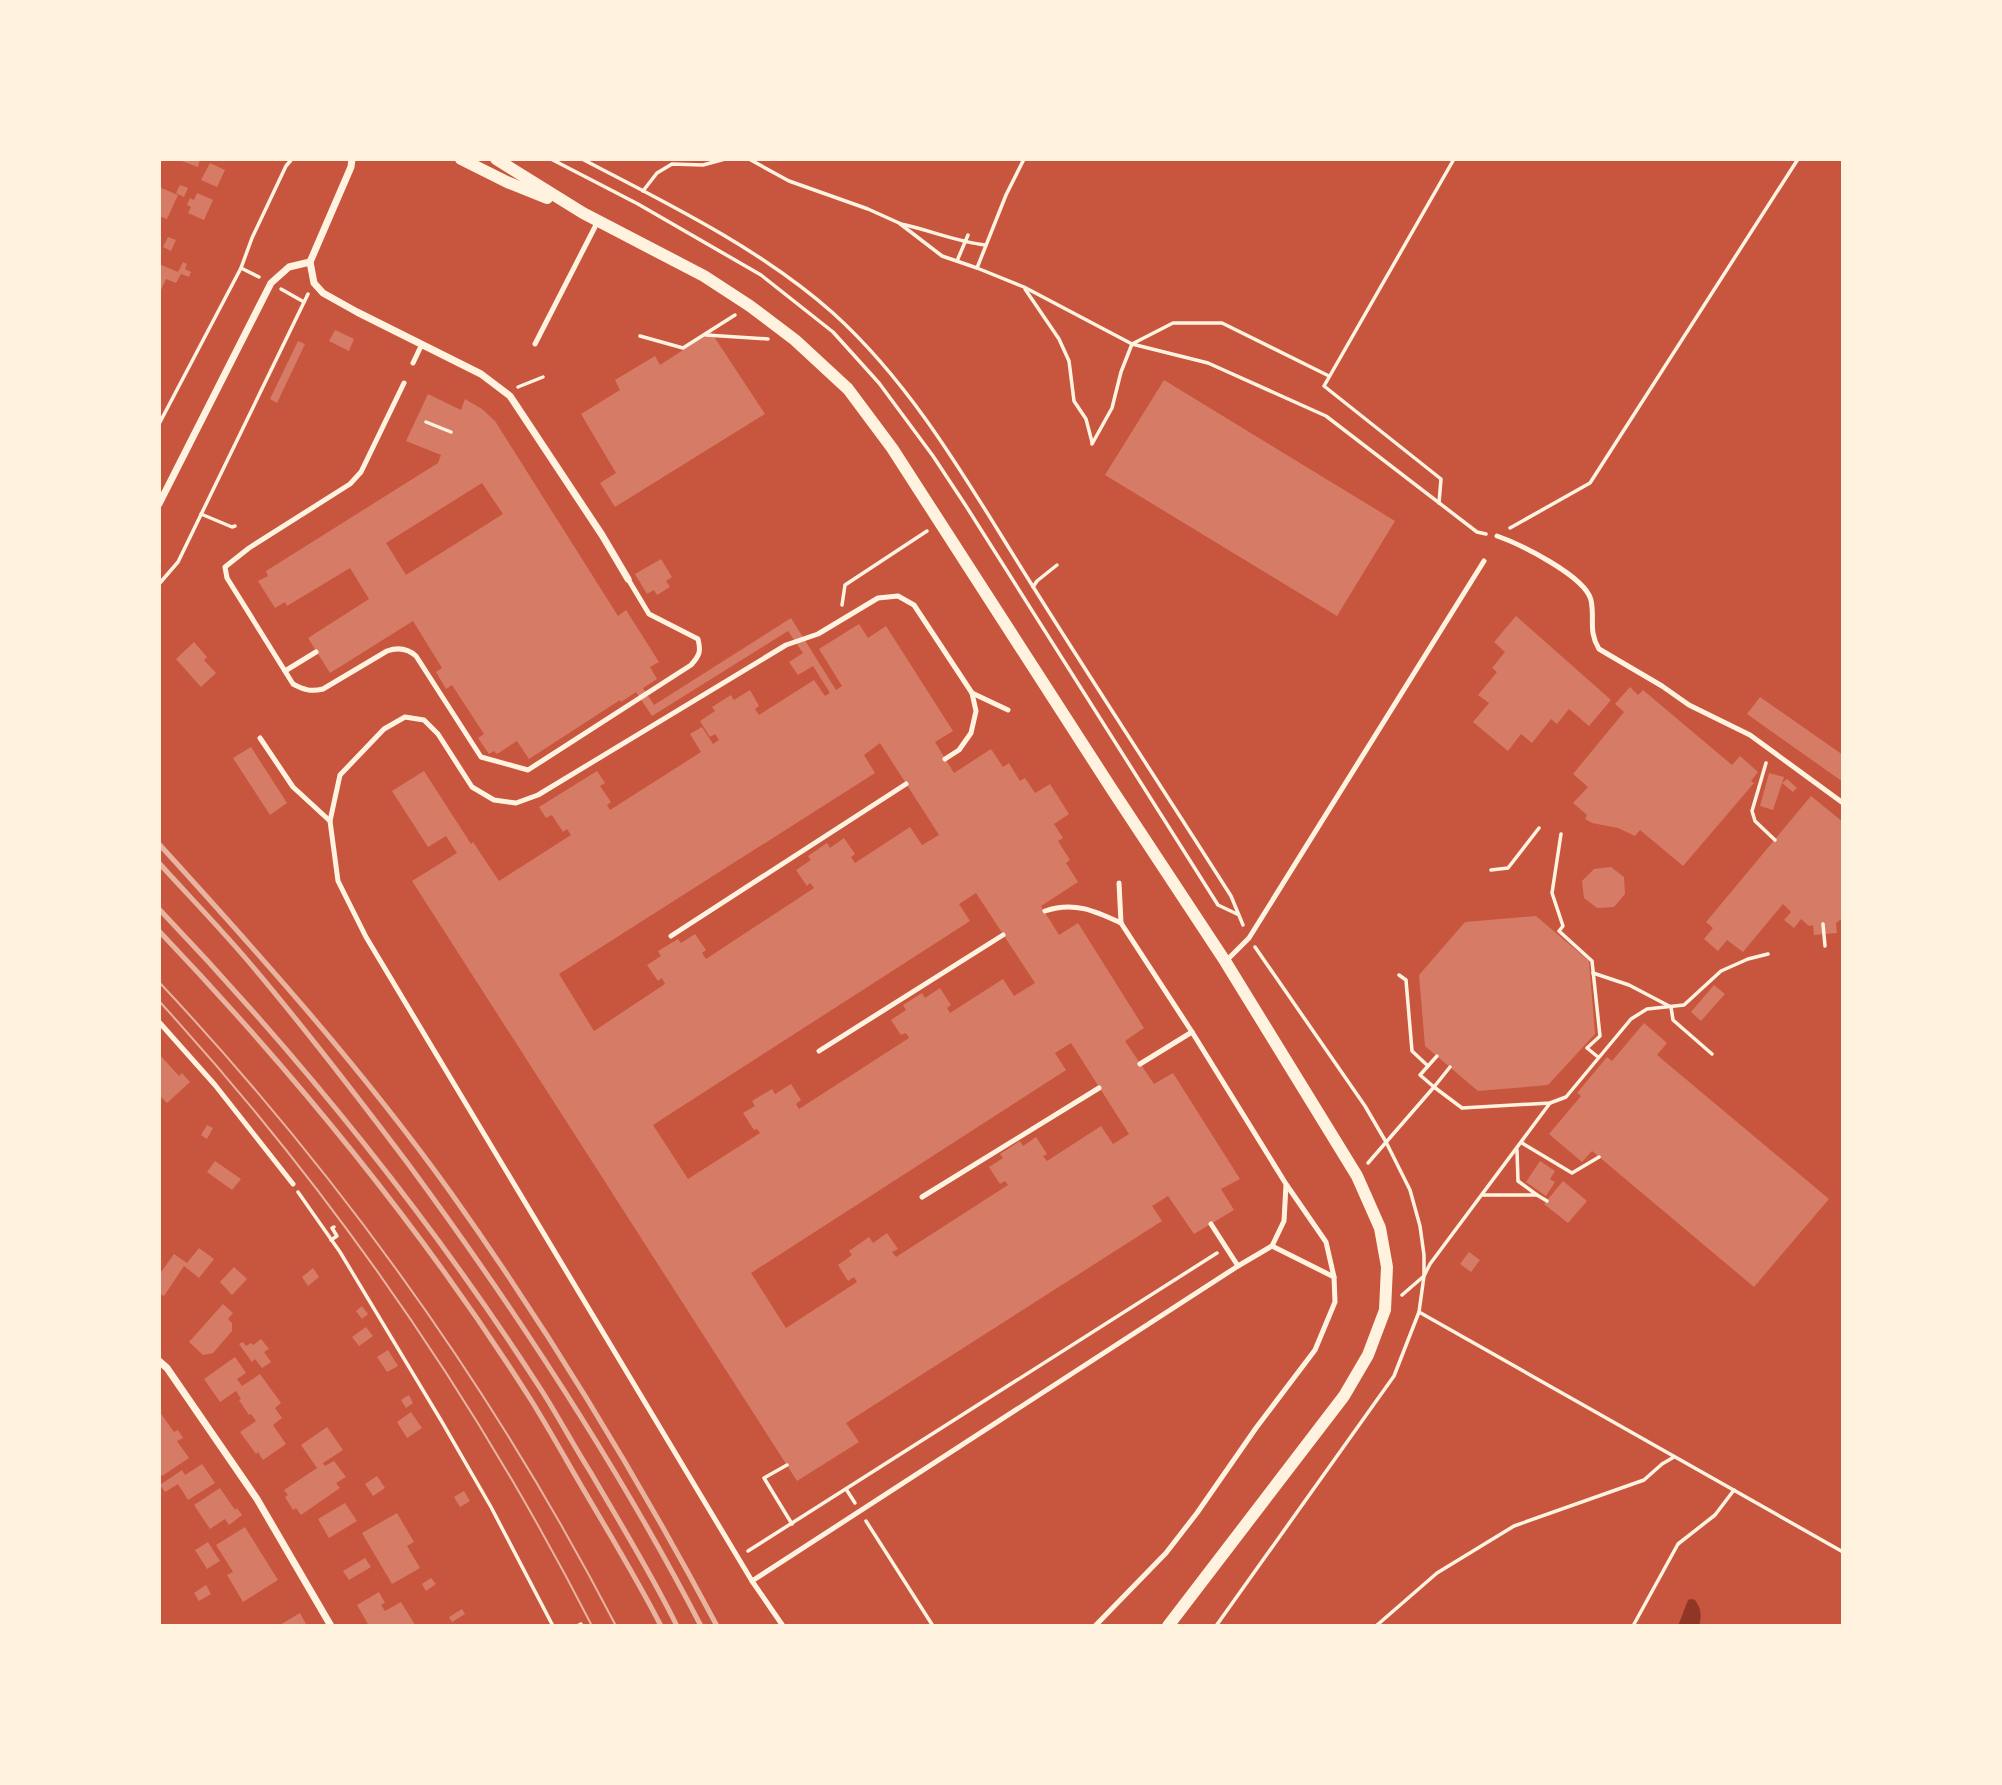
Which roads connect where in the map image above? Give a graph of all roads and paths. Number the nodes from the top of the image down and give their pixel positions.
1 (292, 159) edge
2 (358, 159) edge
3 (461, 159) edge
4 (496, 159) edge
5 (582, 159) edge
6 (725, 159) edge
7 (749, 159) edge
8 (1024, 159) edge
9 (1454, 159) edge
10 (1798, 159) edge
11 (352, 163) edge
12 (643, 191) junction
13 (583, 213) junction
14 (598, 221) junction
15 (899, 223) junction
16 (968, 235) dead end
17 (964, 243) junction
18 (986, 245) junction
19 (957, 261) junction
20 (310, 262) junction
21 (241, 268) junction
22 (977, 268) junction
23 (271, 283) junction
24 (314, 283) junction
25 (1024, 288) junction
26 (304, 302) junction
27 (750, 306) junction
28 (704, 335) junction
29 (640, 336) dead end
30 (796, 341) junction
31 (423, 344) junction
32 (535, 344) dead end
33 (1132, 344) junction
34 (413, 363) dead end
35 (543, 377) dead end
36 (1330, 377) junction
37 (404, 383) dead end
38 (514, 389) dead end
39 (426, 422) dead end
40 (159, 424) edge
41 (451, 432) dead end
42 (1439, 503) junction
43 (159, 504) edge
44 (201, 514) junction
45 (940, 522) junction
46 (235, 526) dead end
47 (1497, 536) junction
48 (1484, 561) dead end
49 (1057, 565) dead end
50 (628, 579) joint
51 (159, 584) edge
52 (1033, 587) junction
53 (840, 621) junction
54 (316, 652) dead end
55 (285, 671) junction
56 (972, 693) junction
57 (1008, 710) dead end
58 (260, 738) dead end
59 (1769, 750) junction
60 (945, 759) dead end
61 (906, 784) dead end
62 (1843, 803) edge
63 (330, 821) junction
64 (1539, 828) dead end
65 (1562, 834) dead end
66 (1775, 840) dead end
67 (1491, 870) dead end
68 (1119, 883) dead end
69 (1045, 911) dead end
70 (1122, 923) junction
71 (1823, 925) dead end
72 (1003, 935) dead end
73 (671, 936) dead end
74 (1249, 938) junction
75 (1825, 946) dead end
76 (1768, 954) dead end
77 (1225, 961) junction
78 (1593, 974) junction
79 (1399, 975) dead end
80 (1671, 1007) junction
81 (159, 1022) edge
82 (1192, 1032) junction
83 (819, 1051) dead end
84 (1712, 1054) dead end
85 (1437, 1056) dead end
86 (1598, 1057) junction
87 (1140, 1064) dead end
88 (1428, 1066) junction
89 (1450, 1067) dead end
90 (1433, 1087) junction
91 (1100, 1088) dead end
92 (1550, 1103) junction
93 (1386, 1142) junction
94 (1522, 1143) junction
95 (1517, 1150) junction
96 (1599, 1157) dead end
97 (1357, 1176) junction
98 (293, 1184) joint
99 (1286, 1184) junction
100 (1483, 1195) junction
101 (1537, 1195) junction
102 (922, 1197) dead end
103 (1546, 1201) dead end
104 (1211, 1224) dead end
105 (334, 1227) dead end
106 (331, 1240) junction
107 (1272, 1246) junction
108 (1225, 1248) junction
109 (1238, 1266) junction
110 (1424, 1276) junction
111 (1334, 1277) junction
112 (1385, 1310) junction
113 (1419, 1312) junction
114 (159, 1361) edge
115 (1674, 1457) junction
116 (787, 1465) dead end
117 (846, 1489) junction
118 (1734, 1490) junction
119 (860, 1511) junction
120 (792, 1524) junction
121 (1843, 1552) edge
122 (738, 1557) junction
123 (752, 1581) junction
124 (331, 1626) edge
125 (553, 1626) edge
126 (783, 1626) edge
127 (933, 1626) edge
128 (1095, 1626) edge
129 (1168, 1626) edge
130 (1216, 1626) edge
131 (1376, 1626) edge
132 (1633, 1626) edge

1 - 21 path
2 - 11 street
3 - 13 street
4 - 13 street
5 - 12 path
6 - 12 path
7 - 15 path
8 - 18 path
9 - 36 path
10 - 47 path
11 - 20 street
12 - 52 path
13 - 14 street
14 - 27 street
14 - 32 lane
15 - 17 path
15 - 19 path
16 - 17 path
17 - 18 path
17 - 19 path
18 - 22 path
19 - 22 path
20 - 23 street
20 - 24 street
21 - 23 path
21 - 40 path
22 - 25 path
23 - 26 path
23 - 43 street
24 - 26 path
24 - 31 street
25 - 33 path
25 - 33 path
26 - 44 path
27 - 28 path
27 - 30 street
28 - 29 path
28 - 30 path
30 - 45 street
31 - 34 lane
31 - 50 street
33 - 36 path
33 - 42 path
35 - 38 path
36 - 42 path
37 - 55 lane
39 - 41 path
42 - 47 path
44 - 46 path
44 - 51 path
45 - 53 path
45 - 77 street
47 - 59 lane
48 - 74 lane
49 - 52 path
50 - 55 lane
52 - 74 path
53 - 56 lane
53 - 63 lane
54 - 55 lane
56 - 57 lane
56 - 60 lane
58 - 63 lane
59 - 62 lane
59 - 66 path
61 - 73 lane
63 - 122 lane
64 - 67 path
65 - 78 path
68 - 70 lane
69 - 70 lane
70 - 82 lane
71 - 75 path
72 - 83 lane
74 - 77 lane
74 - 93 path
76 - 80 path
77 - 97 street
78 - 80 path
78 - 86 path
79 - 88 path
80 - 84 path
80 - 86 path
81 - 98 lane
82 - 87 lane
82 - 99 lane
85 - 88 path
86 - 92 path
88 - 90 path
89 - 90 path
90 - 92 path
90 - 93 path
91 - 102 lane
92 - 94 path
93 - 97 path
93 - 110 path
94 - 95 path
94 - 96 path
95 - 100 path
95 - 101 path
97 - 112 street
98 - 106 path
99 - 107 lane
99 - 111 lane
100 - 101 path
100 - 110 path
101 - 103 path
104 - 108 lane
105 - 106 path
106 - 125 path
107 - 109 lane
107 - 111 lane
108 - 109 lane
108 - 117 path
109 - 119 lane
110 - 112 path
110 - 113 path
111 - 128 lane
112 - 129 street
113 - 115 path
113 - 130 path
114 - 124 street
115 - 118 path
115 - 131 path
116 - 120 path
117 - 119 path
117 - 120 path
118 - 121 path
118 - 132 path
119 - 123 lane
119 - 127 path
120 - 122 path
122 - 123 lane
123 - 126 lane

